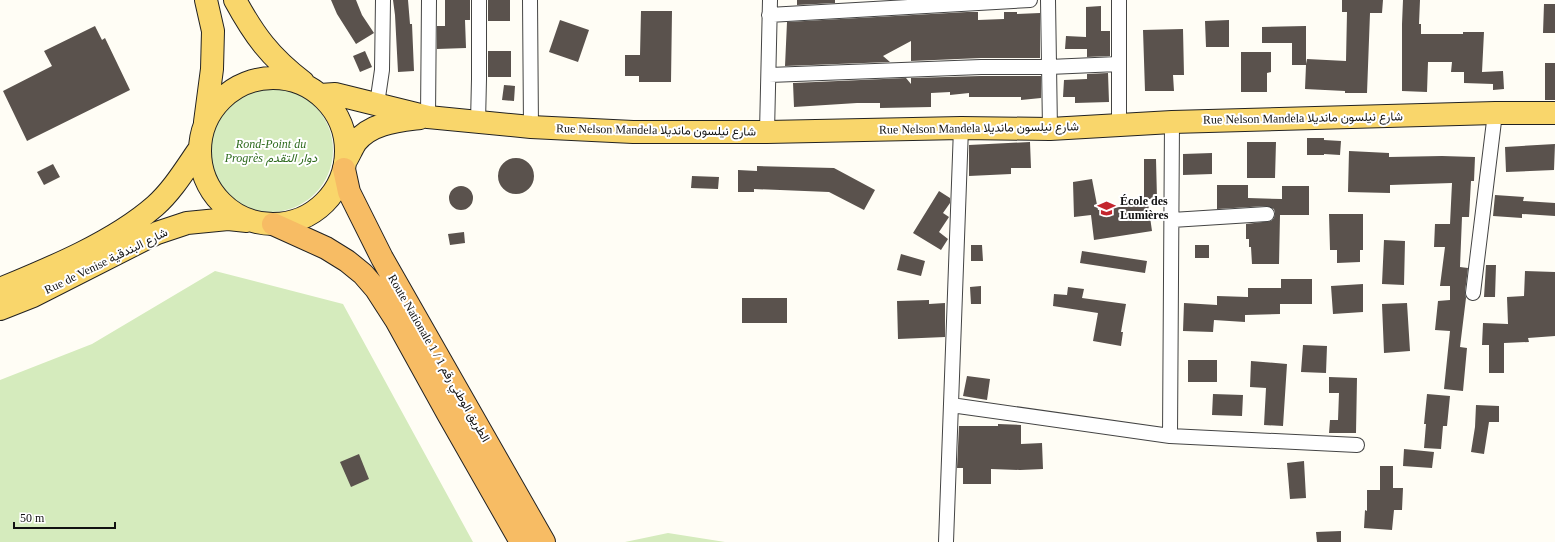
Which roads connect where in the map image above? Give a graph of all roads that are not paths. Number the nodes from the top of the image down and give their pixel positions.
1 (206, 0) edge
2 (235, 0) edge
3 (429, 0) edge
4 (479, 0) edge
5 (530, 0) edge
6 (770, 0) edge
7 (1030, 0) edge
8 (1048, 0) edge
9 (1119, 0) edge
10 (381, 4) edge
11 (769, 15) junction
12 (1118, 64) junction
13 (1049, 67) junction
14 (769, 75) junction
15 (316, 91) junction
16 (377, 104) junction
17 (1495, 113) junction
18 (1555, 113) edge
19 (428, 117) junction
20 (478, 122) junction
21 (1172, 122) junction
22 (1119, 124) junction
23 (204, 125) junction
24 (531, 127) junction
25 (961, 128) junction
26 (1050, 130) junction
27 (767, 132) junction
28 (200, 148) junction
29 (344, 166) junction
30 (1267, 214) dead end
31 (1172, 220) junction
32 (267, 224) junction
33 (0, 289) edge
34 (1473, 293) dead end
35 (0, 308) edge
36 (951, 404) junction
37 (1170, 436) junction
38 (1357, 445) dead end
39 (521, 542) edge
40 (544, 542) edge
41 (946, 542) edge

1 - 23 main road
2 - 15 main road
3 - 19 street
4 - 20 street
5 - 24 street
6 - 11 street
7 - 11 street
8 - 13 street
9 - 12 street
10 - 16 street
11 - 14 street
12 - 13 street
12 - 22 street
13 - 14 street
13 - 26 street
14 - 27 street
15 - 16 main road, Rue Nelson Mandela شارع نيلسون مانديلا
15 - 23 main road
15 - 29 main road
16 - 19 main road, Rue Nelson Mandela شارع نيلسون مانديلا
17 - 18 main road, Rue Nelson Mandela شارع نيلسون مانديلا
17 - 21 main road, Rue Nelson Mandela شارع نيلسون مانديلا
17 - 34 street
19 - 20 main road, Rue Nelson Mandela شارع نيلسون مانديلا
19 - 29 main road, Rue Nelson Mandela شارع نيلسون مانديلا
20 - 24 main road, Rue Nelson Mandela شارع نيلسون مانديلا
21 - 22 main road, Rue Nelson Mandela شارع نيلسون مانديلا
21 - 31 street
22 - 26 main road, Rue Nelson Mandela شارع نيلسون مانديلا
23 - 28 main road
24 - 27 main road, Rue Nelson Mandela شارع نيلسون مانديلا
25 - 26 main road, Rue Nelson Mandela شارع نيلسون مانديلا
25 - 27 main road, Rue Nelson Mandela شارع نيلسون مانديلا
25 - 36 street
28 - 32 main road
28 - 33 main road, Rue de Venise شارع البندقية
29 - 32 main road
29 - 40 highway, Route Nationale 1 / الطريق الوطني رقم 1
30 - 31 street
31 - 37 street
32 - 35 main road, Rue de Venise شارع البندقية
32 - 39 highway, Route Nationale 1 / الطريق الوطني رقم 1
36 - 37 street
36 - 41 street
37 - 38 street

